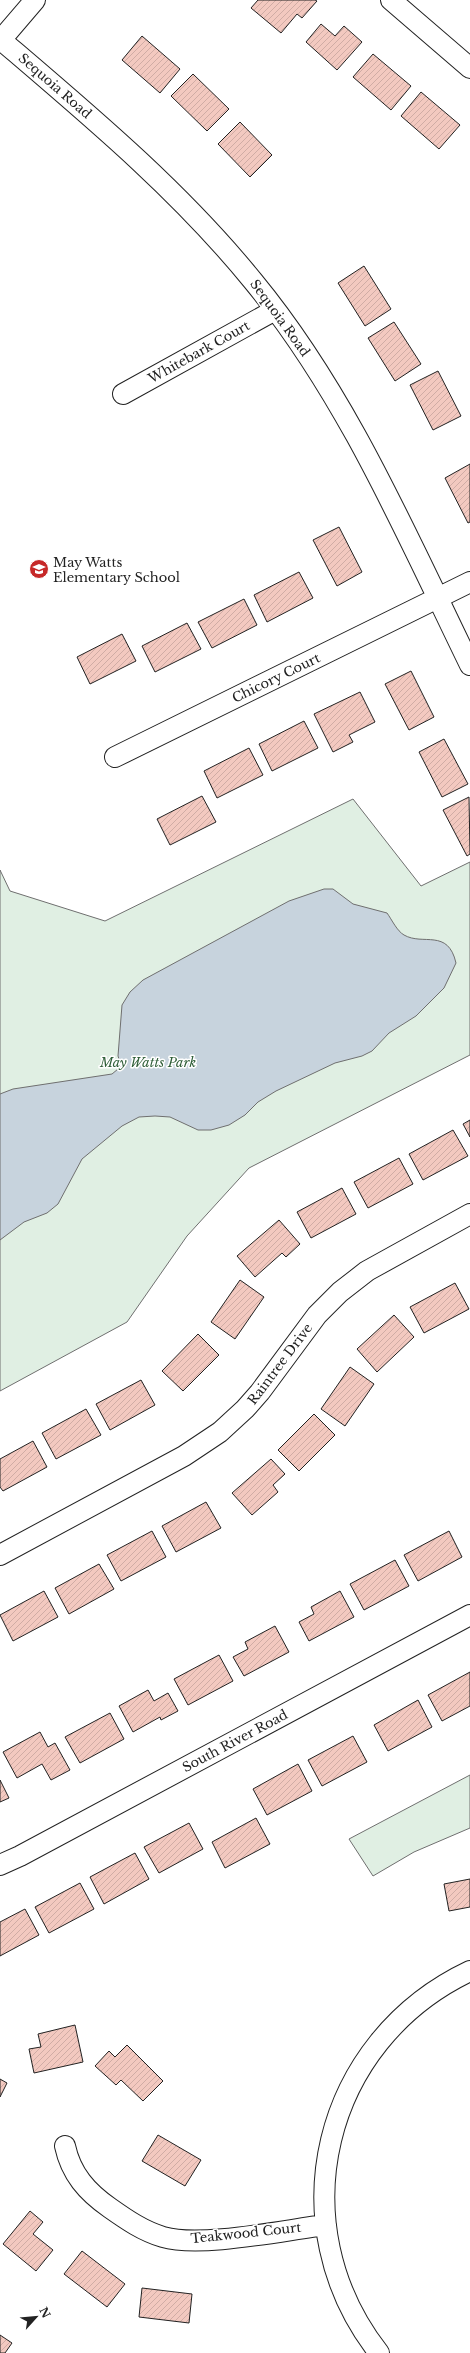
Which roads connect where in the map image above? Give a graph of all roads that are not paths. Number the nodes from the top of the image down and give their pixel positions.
1 (35, 0) edge
2 (391, 0) edge
3 (0, 40) edge
4 (470, 68) edge
5 (274, 310) junction
6 (123, 394) dead end
7 (470, 582) edge
8 (437, 598) junction
9 (470, 665) edge
10 (115, 758) dead end
11 (470, 1214) edge
12 (0, 1554) edge
13 (470, 1615) edge
14 (0, 1865) edge
15 (470, 1971) edge
16 (65, 2146) dead end
17 (326, 2225) junction
18 (380, 2353) edge

1 - 3 street
2 - 4 street
3 - 5 street, Sequoia Road
5 - 6 street, Whitebark Court
5 - 8 street, Sequoia Road
7 - 8 street, Chicory Court
8 - 9 street, Sequoia Road
8 - 10 street, Chicory Court
11 - 12 street, Raintree Drive
13 - 14 street, South River Road
15 - 17 street
16 - 17 street, Teakwood Court
17 - 18 street

